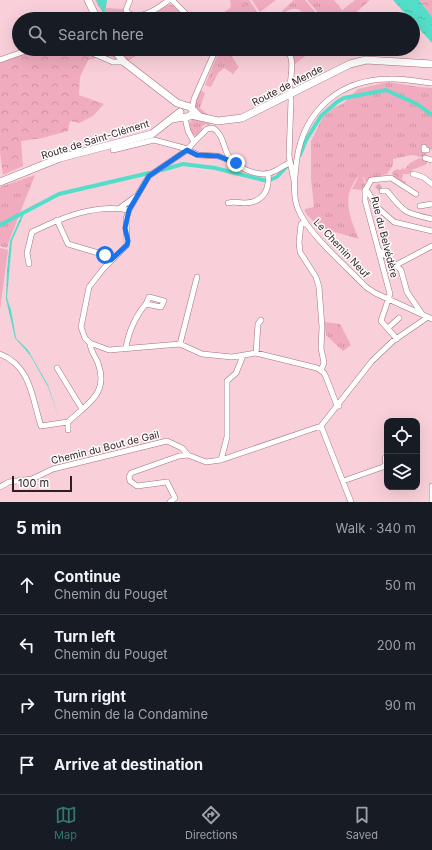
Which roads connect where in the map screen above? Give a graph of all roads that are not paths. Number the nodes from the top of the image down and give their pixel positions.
1 (88, 0) edge
2 (130, 0) edge
3 (171, 0) edge
4 (94, 12) edge
5 (127, 12) edge
6 (153, 12) edge
7 (184, 12) edge
8 (12, 56) edge
9 (99, 56) edge
10 (119, 56) edge
11 (213, 56) edge
12 (289, 56) edge
13 (0, 60) edge
14 (124, 62) junction
15 (432, 64) edge
16 (432, 83) edge
17 (289, 95) junction
18 (187, 111) junction
19 (194, 142) junction
20 (112, 150) dead end
21 (187, 150) junction
22 (425, 158) dead end
23 (432, 160) edge
24 (236, 164) junction
25 (289, 164) junction
26 (268, 174) junction
27 (413, 174) dead end
28 (371, 180) junction
29 (0, 182) edge
30 (432, 184) edge
31 (377, 185) tunnel mouth
32 (295, 186) junction
33 (365, 190) junction
34 (382, 191) tunnel mouth
35 (416, 194) dead end
36 (137, 196) junction
37 (228, 203) dead end
38 (432, 204) edge
39 (420, 206) dead end
40 (120, 208) junction
41 (129, 210) junction
42 (432, 219) edge
43 (57, 220) junction
44 (305, 222) junction
45 (431, 229) edge
46 (432, 246) edge
47 (378, 249) junction
48 (111, 260) junction
49 (29, 264) dead end
50 (398, 264) junction
51 (197, 277) dead end
52 (389, 299) junction
53 (146, 304) dead end
54 (422, 314) junction
55 (399, 318) dead end
56 (430, 318) edge
57 (261, 320) dead end
58 (388, 328) junction
59 (398, 340) junction
60 (93, 344) junction
61 (180, 344) junction
62 (126, 348) junction
63 (256, 353) junction
64 (0, 354) edge
65 (243, 356) junction
66 (58, 368) dead end
67 (321, 370) junction
68 (339, 406) junction
69 (82, 409) junction
70 (68, 422) junction
71 (321, 426) junction
72 (68, 430) dead end
73 (188, 455) junction
74 (221, 460) junction
75 (384, 466) edge
76 (342, 481) junction
77 (432, 486) edge
78 (0, 487) edge
79 (175, 500) edge
80 (170, 502) edge
81 (351, 502) edge
82 (432, 502) edge

1 - 4 street
2 - 5 street
3 - 6 street
3 - 7 street
8 - 13 street
9 - 14 street
10 - 14 street, Route de Mende
11 - 18 street
12 - 17 street
14 - 18 street, Route de Mende
15 - 17 street, Route de Mende
16 - 32 street, Le Chemin Neuf
17 - 18 street, Route de Mende
17 - 25 street
18 - 19 street
18 - 29 street, Route de Saint-Clément
19 - 21 street
19 - 24 street
20 - 21 street
21 - 24 street
21 - 36 street
22 - 23 street
24 - 26 street
25 - 26 street
25 - 32 street
26 - 37 street
27 - 30 street
28 - 31 street
28 - 33 street, Rue du Belvédère
28 - 35 street
32 - 44 street, Le Chemin Neuf
33 - 45 street
33 - 47 street, Rue du Belvédère
34 - 42 street
36 - 40 street
36 - 41 street
38 - 39 street
40 - 41 street
40 - 43 street
41 - 48 street
43 - 48 street
43 - 49 street
44 - 52 street, Le Chemin Neuf
44 - 67 street
46 - 50 street
47 - 50 street
47 - 52 street, Rue du Belvédère
48 - 60 street
50 - 54 street
51 - 61 street
52 - 54 street, Le Chemin Neuf
52 - 58 street
53 - 62 street
54 - 56 street, Le Chemin Neuf
55 - 58 street
56 - 59 street
57 - 63 street
58 - 59 street
59 - 68 street
60 - 62 street
60 - 69 street
61 - 62 street
61 - 65 street
63 - 65 street
63 - 67 street
64 - 70 street
65 - 74 street
66 - 69 street
67 - 68 street
68 - 71 street
69 - 70 street
70 - 72 street
71 - 74 street
71 - 76 street
73 - 74 street
73 - 78 street, Chemin du Bout de Gail
73 - 79 street
75 - 76 street
76 - 81 street
77 - 82 street
79 - 80 street

